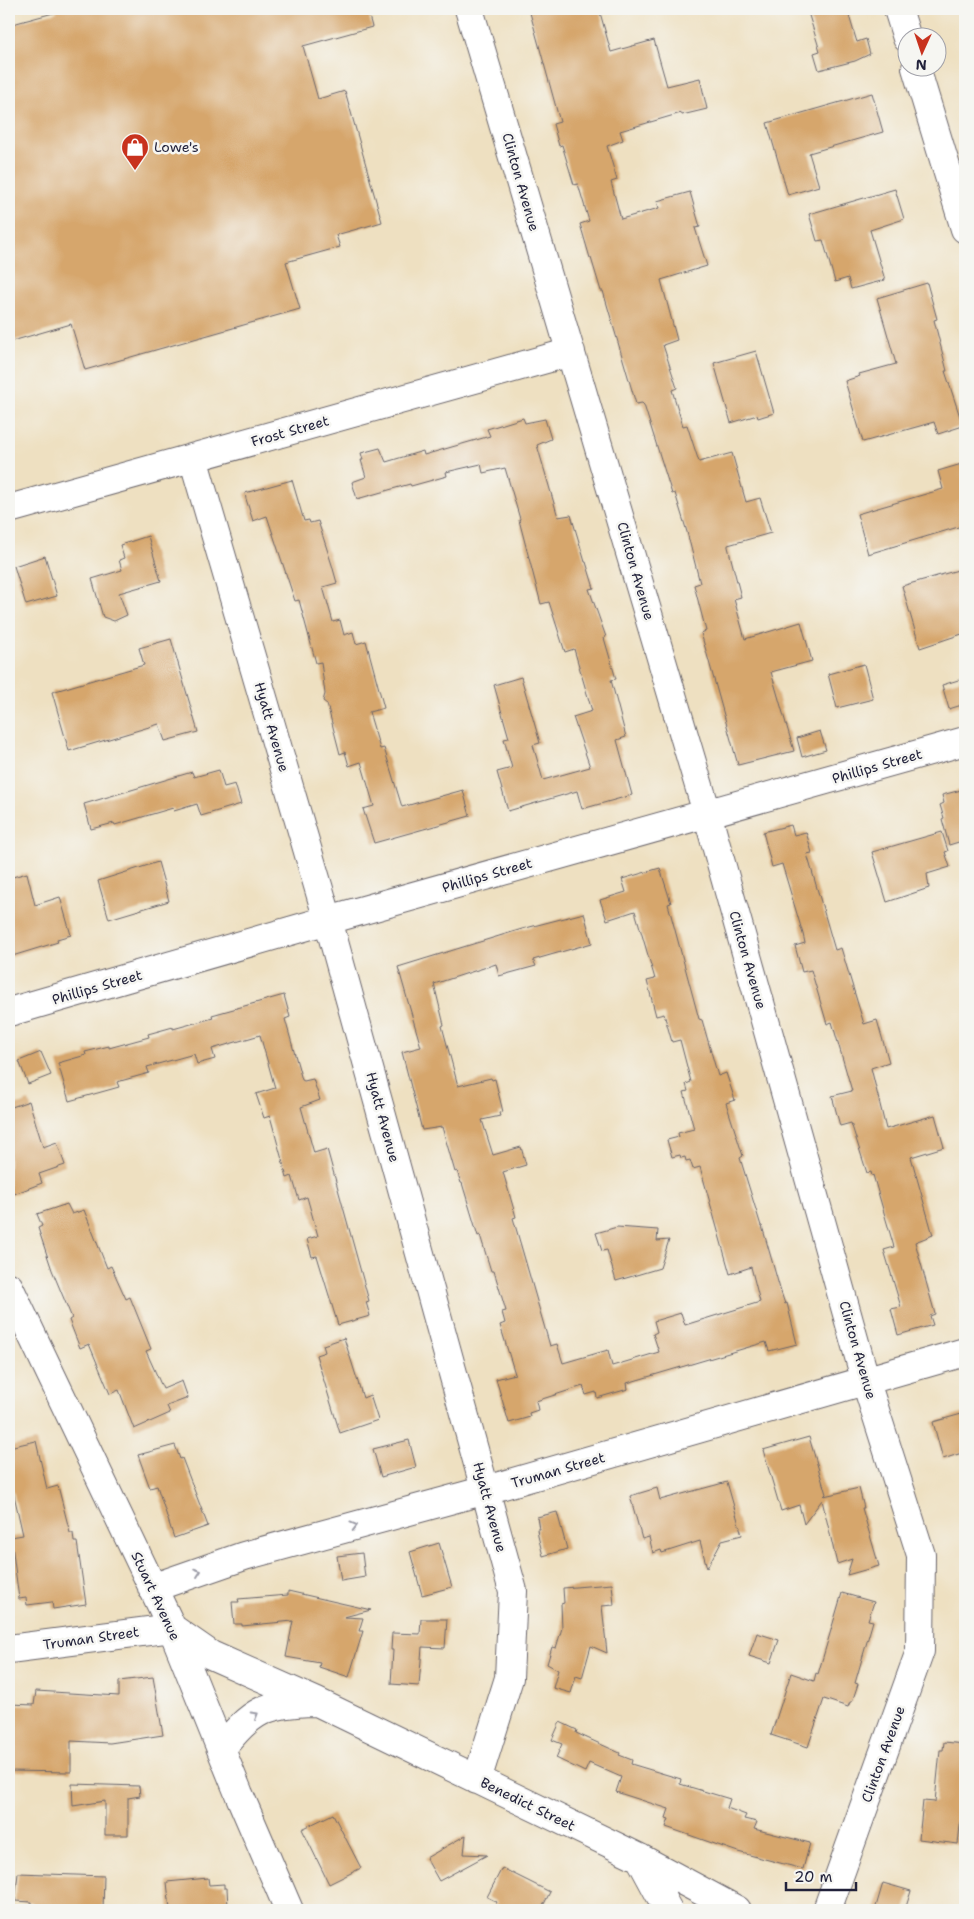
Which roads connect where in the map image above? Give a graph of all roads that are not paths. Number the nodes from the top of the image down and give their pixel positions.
1 (470, 9) edge
2 (898, 9) edge
3 (904, 28) edge
4 (919, 78) edge
5 (965, 229) edge
6 (571, 352) junction
7 (193, 458) junction
8 (9, 509) edge
9 (965, 741) edge
10 (707, 813) junction
11 (328, 920) junction
12 (9, 1012) edge
13 (9, 1287) edge
14 (965, 1352) edge
15 (866, 1382) junction
16 (486, 1490) junction
17 (152, 1588) junction
18 (172, 1628) junction
19 (9, 1649) edge
20 (317, 1702) junction
21 (221, 1749) junction
22 (477, 1780) junction
23 (640, 1858) junction
24 (289, 1910) edge
25 (668, 1910) edge
26 (737, 1910) edge
27 (827, 1910) edge

1 - 6 street, Clinton Avenue
2 - 3 street
4 - 5 street
6 - 7 street, Frost Street
6 - 10 street, Clinton Avenue
7 - 8 street, Frost Street
7 - 11 street, Hyatt Avenue
9 - 10 street, Phillips Street
10 - 11 street, Phillips Street
10 - 15 street, Clinton Avenue
11 - 12 street, Phillips Street
11 - 16 street, Hyatt Avenue
13 - 17 street, Stuart Avenue
14 - 15 street, Truman Street
15 - 16 street, Truman Street
15 - 27 street, Clinton Avenue
17 -> 16 street, Truman Street
16 - 22 street, Hyatt Avenue
17 - 18 street, Stuart Avenue
18 - 19 street, Truman Street
18 - 20 street, Benedict Street
18 - 21 street, Stuart Avenue
21 -> 20 street, Benedict Street
20 - 22 street, Benedict Street
21 - 24 street, Stuart Avenue
22 - 23 street, Benedict Street
23 - 25 street
23 - 26 street, Benedict Street

